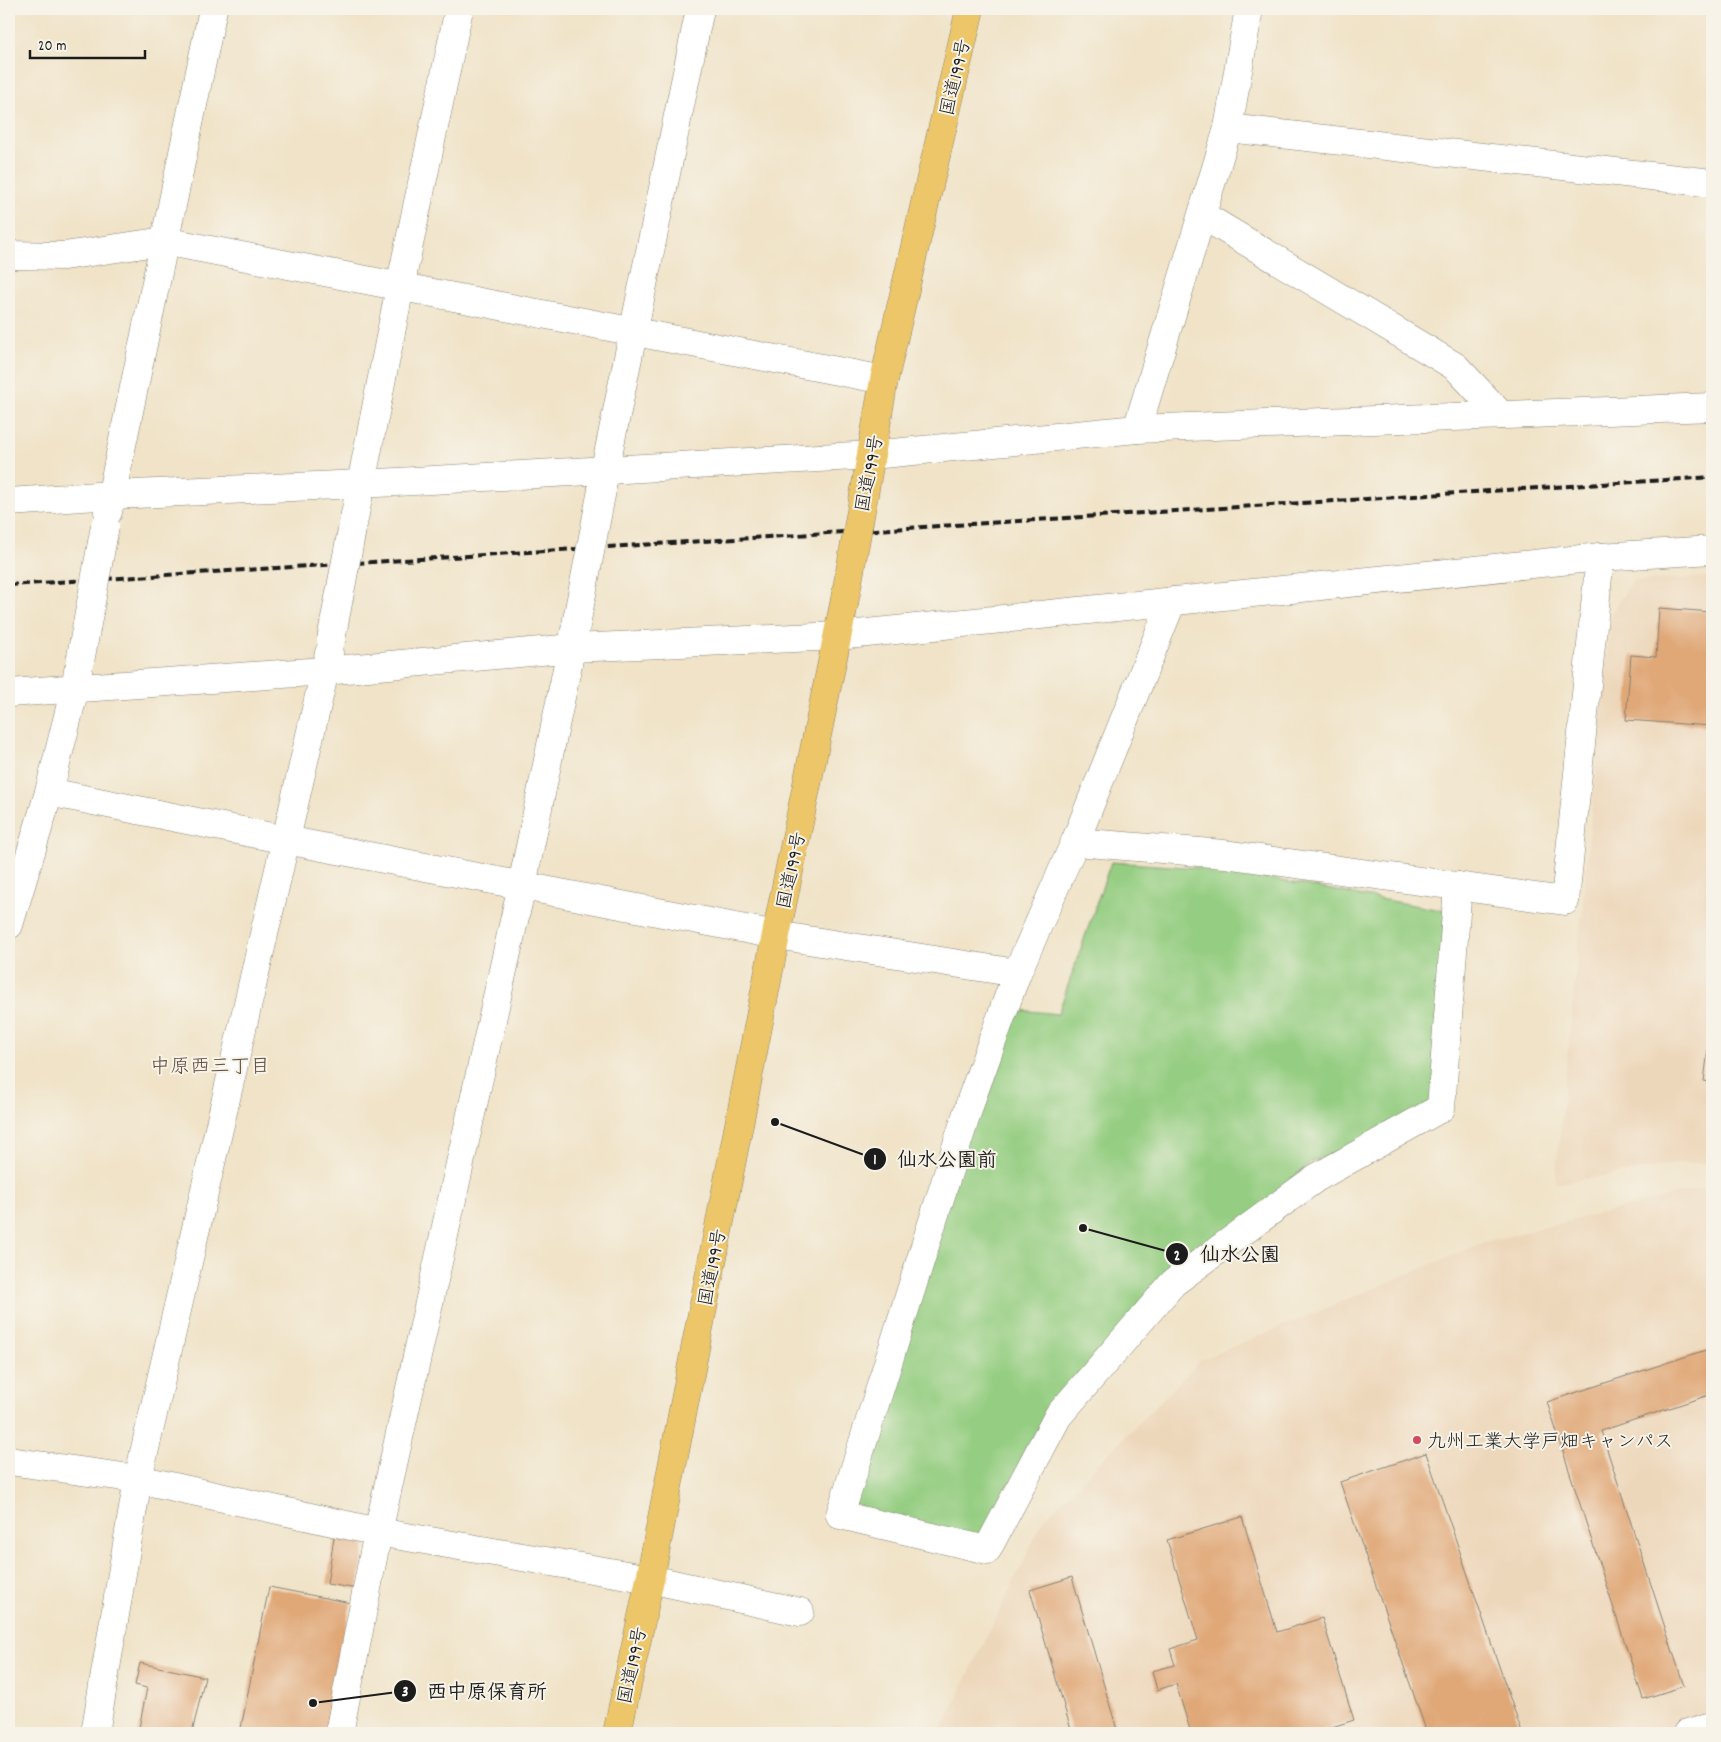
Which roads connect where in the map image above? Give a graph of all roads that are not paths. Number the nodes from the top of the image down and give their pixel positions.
1 (213, 9) edge
2 (459, 9) edge
3 (700, 9) edge
4 (970, 9) edge
5 (1249, 9) edge
6 (1228, 128) junction
7 (1712, 182) edge
8 (1202, 215) junction
9 (164, 241) junction
10 (9, 255) edge
11 (400, 287) junction
12 (633, 332) junction
13 (884, 380) junction
14 (1712, 406) edge
15 (1501, 415) junction
16 (1137, 429) junction
17 (870, 466) junction
18 (603, 479) junction
19 (361, 484) junction
20 (112, 495) junction
21 (9, 502) edge
22 (1712, 550) edge
23 (1600, 557) junction
24 (1172, 601) junction
25 (574, 636) junction
26 (838, 636) junction
27 (325, 671) junction
28 (75, 688) junction
29 (9, 694) edge
30 (49, 792) junction
31 (286, 840) junction
32 (1075, 842) junction
33 (522, 886) junction
34 (1458, 886) junction
35 (9, 925) edge
36 (776, 935) junction
37 (1017, 973) junction
38 (9, 1461) edge
39 (138, 1479) junction
40 (378, 1532) junction
41 (650, 1579) junction
42 (800, 1612) dead end
43 (1712, 1726) edge
44 (95, 1733) edge
45 (339, 1733) edge
46 (617, 1733) edge
47 (1688, 1733) edge

1 - 9 street
2 - 11 street
3 - 12 street
4 - 13 highway, 国道199号
5 - 6 street
6 - 7 street
6 - 8 street
8 - 15 street
8 - 16 street
9 - 10 street
9 - 11 street
9 - 20 street
11 - 12 street
11 - 19 street
12 - 13 street
12 - 18 street
13 - 17 highway, 国道199号
14 - 15 street
15 - 16 street
16 - 17 street
17 - 18 street
17 - 26 highway, 国道199号, bridge
18 - 19 street
18 - 25 street, bridge
19 - 20 street
19 - 27 street, bridge
20 - 21 street
20 - 28 street, bridge
22 - 23 street
23 - 24 street
23 - 34 street
24 - 26 street
24 - 32 street
25 - 26 street
25 - 27 street
25 - 33 street
26 - 36 highway, 国道199号
27 - 28 street
27 - 31 street
28 - 29 street
28 - 30 street
30 - 31 street
30 - 35 street
31 - 33 street
31 - 39 street
32 - 34 street
32 - 37 street
33 - 36 street
33 - 40 street
34 - 37 street
36 - 37 street
36 - 41 highway, 国道199号
38 - 39 street
39 - 40 street
39 - 44 street
40 - 41 street
40 - 45 street
41 - 42 street
41 - 46 highway, 国道199号
43 - 47 street

